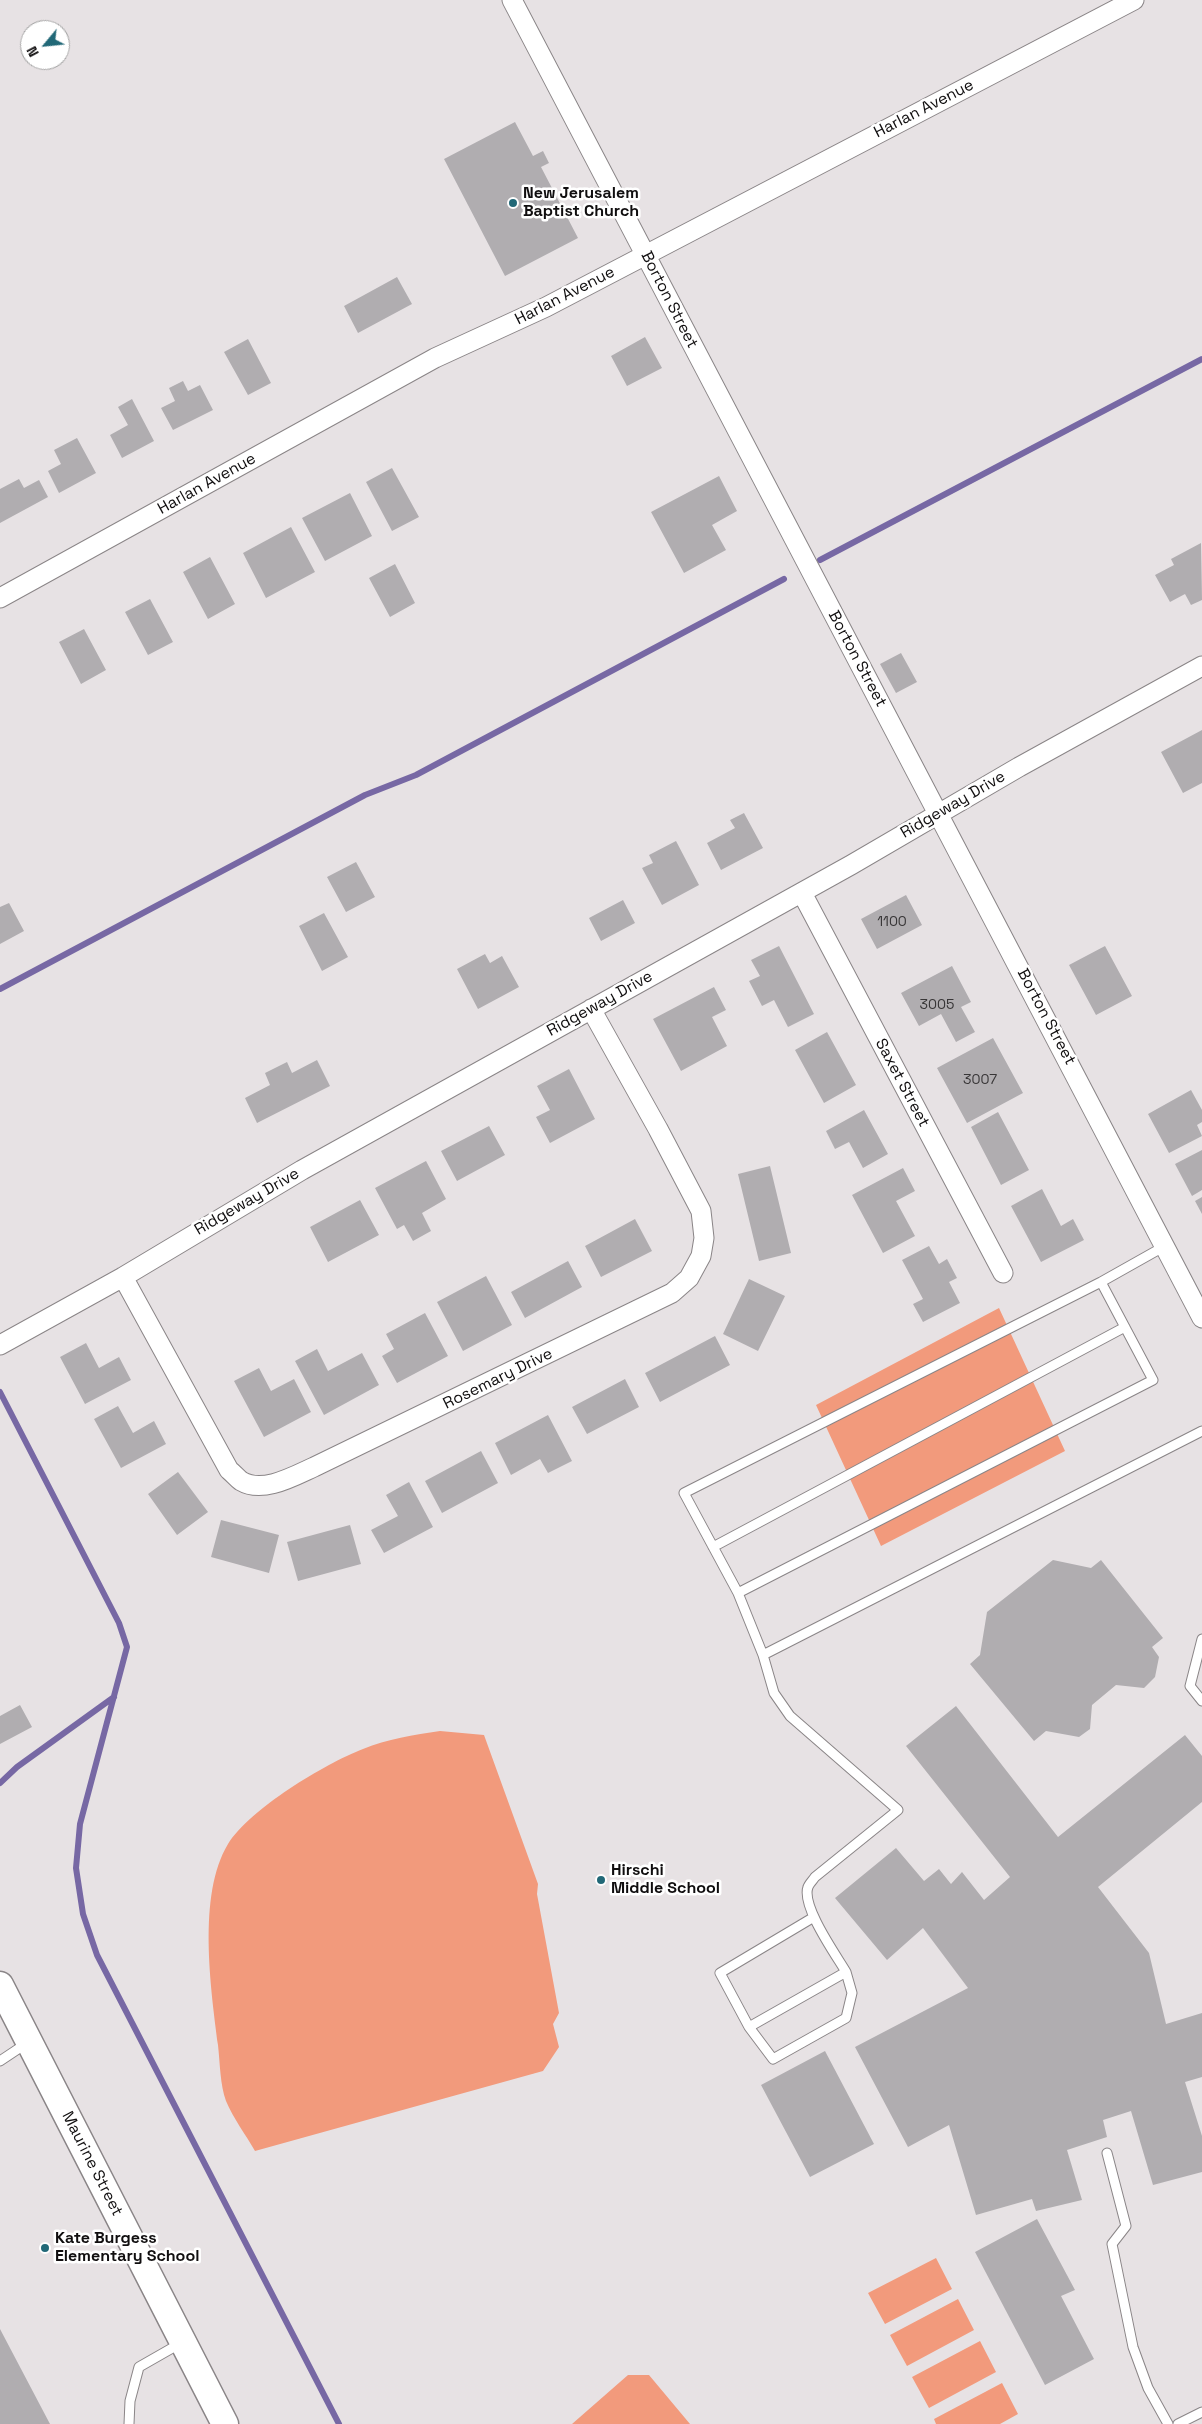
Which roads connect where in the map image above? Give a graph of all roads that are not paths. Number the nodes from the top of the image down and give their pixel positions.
1 (512, 0) edge
2 (1134, 0) edge
3 (646, 254) junction
4 (0, 598) edge
5 (1202, 666) edge
6 (938, 814) junction
7 (802, 893) junction
8 (591, 1009) junction
9 (1165, 1246) junction
10 (1003, 1273) dead end
11 (123, 1277) junction
12 (1101, 1282) junction
13 (1202, 1318) edge
14 (1125, 1327) junction
15 (0, 1345) edge
16 (1202, 1431) edge
17 (713, 1547) junction
18 (738, 1593) junction
19 (1202, 1640) edge
20 (763, 1655) junction
21 (1202, 1701) edge
22 (814, 1917) junction
23 (846, 1972) junction
24 (0, 1985) edge
25 (749, 2027) junction
26 (29, 2042) junction
27 (0, 2061) edge
28 (1107, 2153) dead end
29 (183, 2342) junction
30 (1202, 2412) edge
31 (129, 2424) edge
32 (225, 2424) edge
33 (1168, 2424) edge
34 (1178, 2424) edge

1 - 3 street, Borton Street
2 - 3 street, Harlan Avenue
3 - 4 street, Harlan Avenue
3 - 6 street, Borton Street
5 - 6 street, Ridgeway Drive
6 - 7 street, Ridgeway Drive
6 - 9 street, Borton Street
7 - 8 street, Ridgeway Drive
7 - 10 street, Saxet Street
8 - 11 street, Ridgeway Drive
8 - 11 street, Rosemary Drive
9 - 12 lane
9 - 13 street, Borton Street
11 - 15 street, Ridgeway Drive
12 - 14 lane
12 - 17 lane
14 - 17 lane
14 - 18 lane
16 - 20 lane
17 - 18 lane
18 - 20 lane
19 - 21 lane
20 - 22 lane
22 - 23 lane
22 - 25 lane
23 - 25 lane
23 - 25 lane
24 - 26 street, Maurine Street
26 - 27 lane
26 - 29 street, Maurine Street
28 - 33 lane
29 - 31 lane
29 - 32 street, Maurine Street
30 - 34 lane

